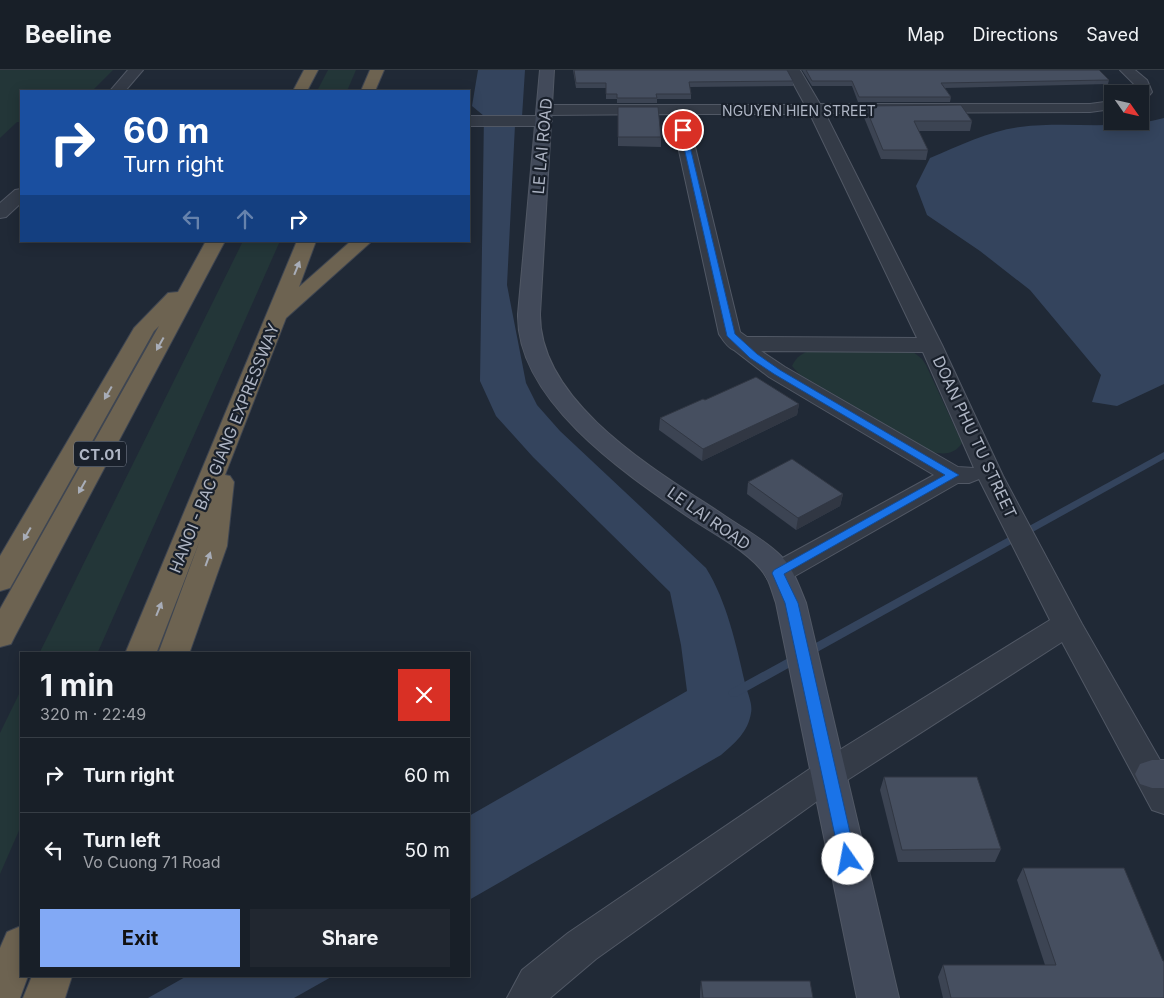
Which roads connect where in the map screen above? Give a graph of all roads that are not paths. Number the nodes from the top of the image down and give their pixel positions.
1 (136, 70) edge
2 (311, 70) edge
3 (377, 70) edge
4 (547, 70) edge
5 (793, 70) edge
6 (1127, 70) edge
7 (1142, 85) edge
8 (118, 90) edge
9 (301, 90) edge
10 (368, 90) edge
11 (1104, 106) edge
12 (678, 110) junction
13 (816, 110) junction
14 (545, 116) junction
15 (471, 121) edge
16 (20, 195) edge
17 (0, 213) edge
18 (215, 242) edge
19 (307, 242) edge
20 (362, 242) edge
21 (200, 271) junction
22 (276, 317) junction
23 (738, 344) junction
24 (931, 345) junction
25 (226, 443) junction
26 (953, 475) junction
27 (996, 485) junction
28 (778, 573) junction
29 (0, 580) edge
30 (1067, 624) junction
31 (0, 636) edge
32 (141, 652) edge
33 (173, 652) edge
34 (829, 774) junction
35 (1160, 783) edge
36 (20, 947) edge
37 (52, 977) edge
38 (0, 996) edge
39 (44, 998) edge
40 (528, 998) edge
41 (878, 998) edge

1 - 8 street
2 - 9 highway
3 - 10 highway
4 - 14 street, LE LAI ROAD
5 - 13 street, DOAN PHU TU STREET
6 - 7 street
11 - 13 street, NGUYEN HIEN STREET
12 - 13 street, NGUYEN HIEN STREET
12 - 14 street, NGUYEN HIEN STREET
12 - 23 street
13 - 24 street, DOAN PHU TU STREET
14 - 15 street, NGUYEN HIEN STREET
14 - 28 street, LE LAI ROAD
16 - 17 street
18 - 21 highway, CT.01
22 -> 19 highway, HANOI - BAC GIANG EXPRESSWAY
20 - 22 highway
21 -> 29 highway
21 -> 31 highway, CT.01
22 - 25 highway, HANOI - BAC GIANG EXPRESSWAY
23 - 24 street
23 - 26 street
24 - 27 street, DOAN PHU TU STREET
32 -> 25 highway, HANOI - BAC GIANG EXPRESSWAY
33 -> 25 highway
26 - 27 street
26 - 28 street
27 - 30 street, DOAN PHU TU STREET
28 - 34 street, LE LAI ROAD
30 - 34 street
30 - 35 street, DOAN PHU TU STREET
34 - 40 street
34 - 41 street, LE LAI ROAD
36 - 38 highway
37 - 39 highway

